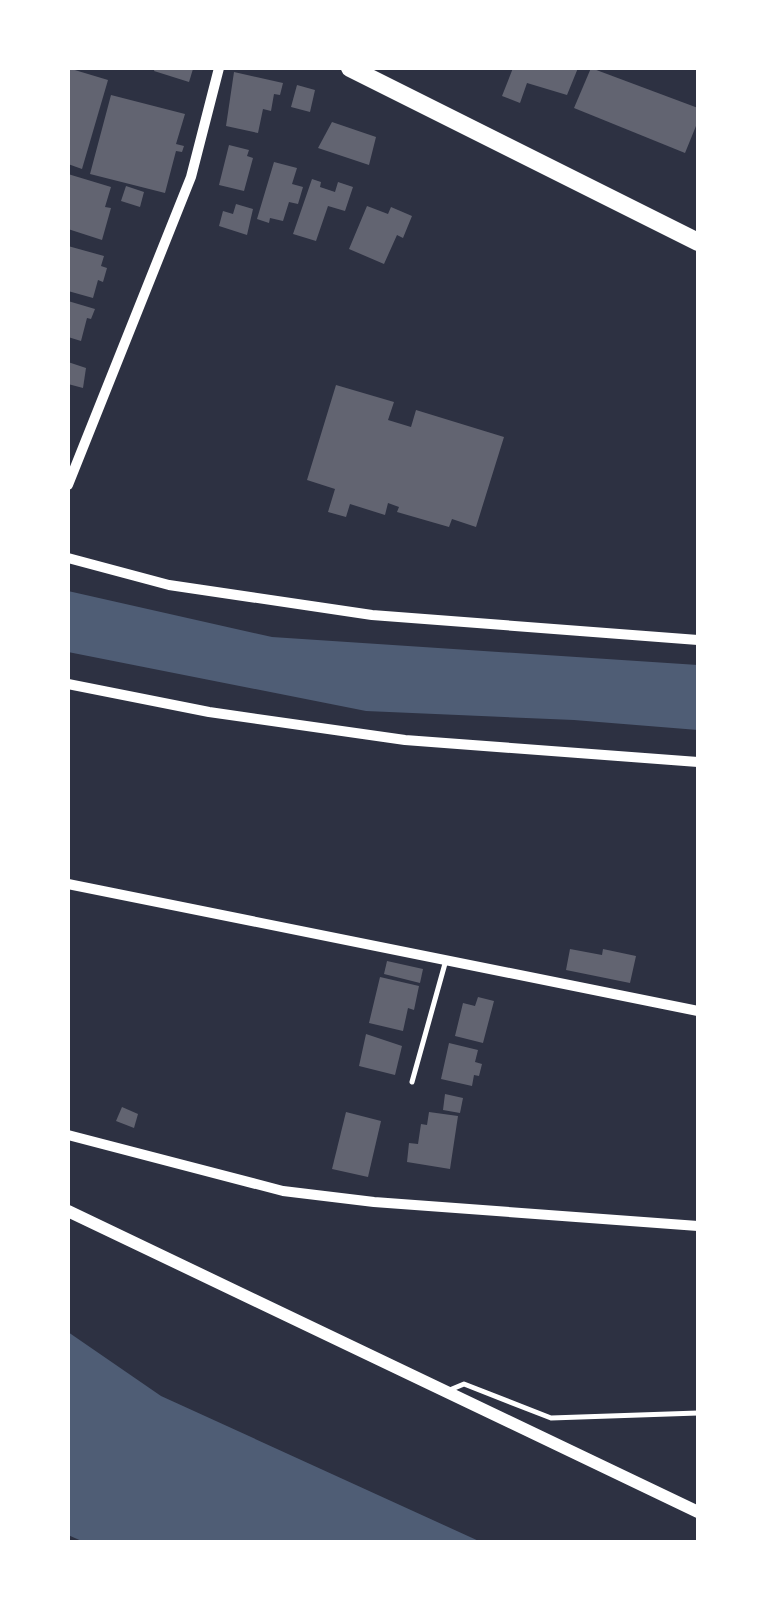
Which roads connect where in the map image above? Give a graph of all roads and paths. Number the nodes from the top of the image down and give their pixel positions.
1 (219, 68) edge
2 (350, 68) edge
3 (698, 242) edge
4 (68, 486) edge
5 (68, 558) edge
6 (698, 640) edge
7 (68, 684) edge
8 (698, 762) edge
9 (68, 884) edge
10 (446, 960) junction
11 (698, 1011) edge
12 (412, 1082) dead end
13 (68, 1135) edge
14 (68, 1211) edge
15 (698, 1226) edge
16 (445, 1392) junction
17 (698, 1413) edge
18 (698, 1512) edge

1 - 4 street
2 - 3 main road
5 - 6 street
7 - 8 street
9 - 10 street
10 - 11 street
10 - 12 lane
13 - 15 street
14 - 16 street
16 - 17 lane
16 - 18 street

